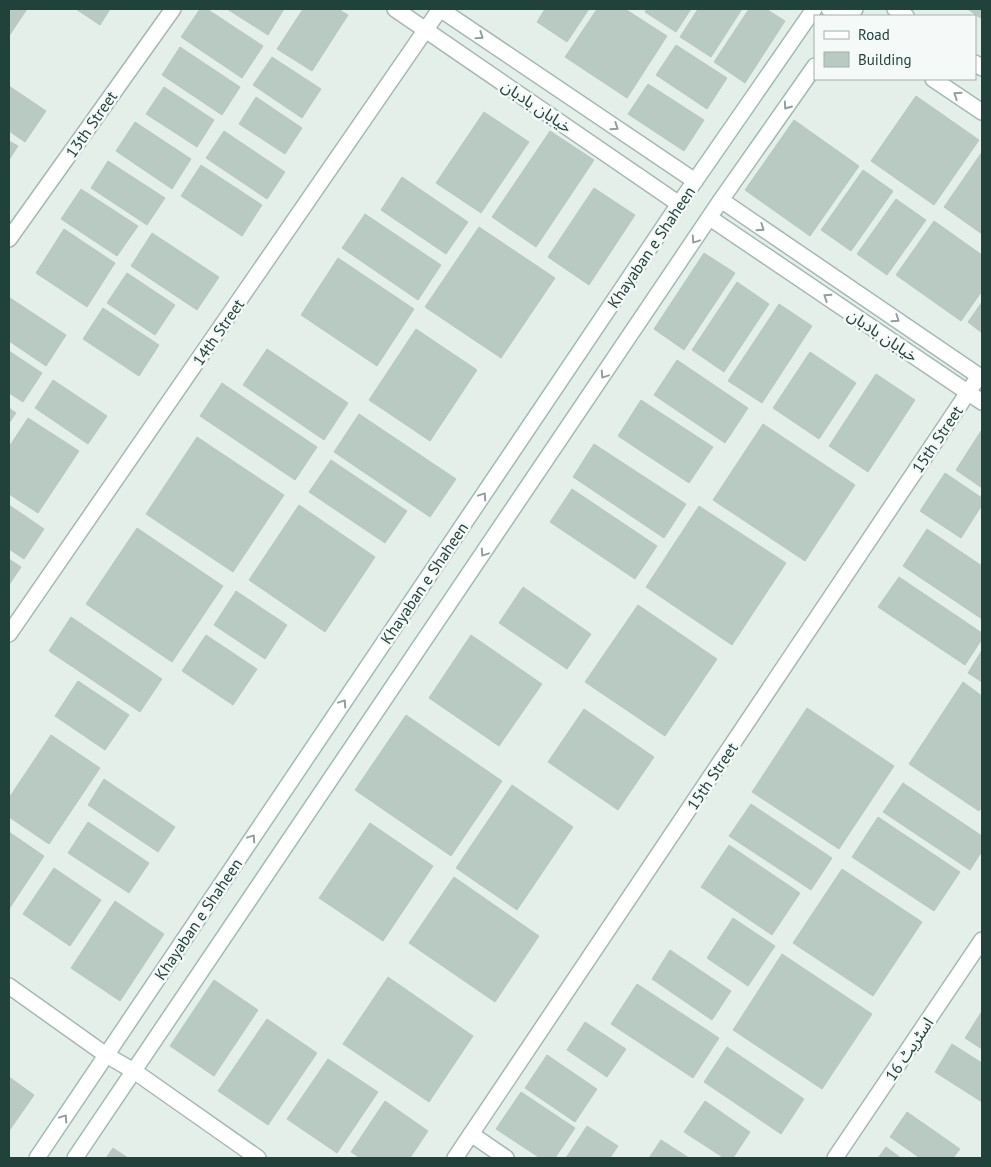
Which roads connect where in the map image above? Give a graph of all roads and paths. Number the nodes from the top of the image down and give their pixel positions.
1 (172, 9) edge
2 (395, 9) edge
3 (440, 9) edge
4 (814, 9) edge
5 (426, 30) junction
6 (814, 67) edge
7 (934, 80) edge
8 (982, 112) edge
9 (695, 181) junction
10 (721, 200) junction
11 (680, 204) junction
12 (710, 218) junction
13 (9, 239) edge
14 (980, 377) edge
15 (968, 393) junction
16 (982, 402) edge
17 (9, 634) edge
18 (982, 940) edge
19 (9, 986) edge
20 (106, 1055) junction
21 (134, 1072) junction
22 (471, 1134) junction
23 (36, 1158) edge
24 (75, 1158) edge
25 (258, 1158) edge
26 (455, 1158) edge
27 (506, 1158) edge
28 (835, 1158) edge

1 - 13 street, 13th Street
2 - 5 street, خیابان بادبان
3 - 5 street, 14th Street
3 -> 9 street, خیابان بادبان
4 - 9 street, Khayaban e Shaheen
5 - 11 street, خیابان بادبان
5 - 17 street, 14th Street
6 -> 10 street, Khayaban e Shaheen
8 -> 7 street
9 - 11 street, Khayaban e Shaheen
10 - 12 street, Khayaban e Shaheen
10 -> 14 street, خیابان بادبان
20 -> 11 street, Khayaban e Shaheen
15 -> 12 street, خیابان بادبان
12 -> 21 street, Khayaban e Shaheen
14 - 15 street, 15th Street
15 - 16 street, خیابان بادبان
15 - 22 street, 15th Street
18 - 28 street, اسٹریٹ 16
19 - 20 street
20 - 21 street
23 -> 20 street, Khayaban e Shaheen
21 - 24 street, Khayaban e Shaheen
21 - 25 street
22 - 26 street, 15th Street
22 - 27 street

